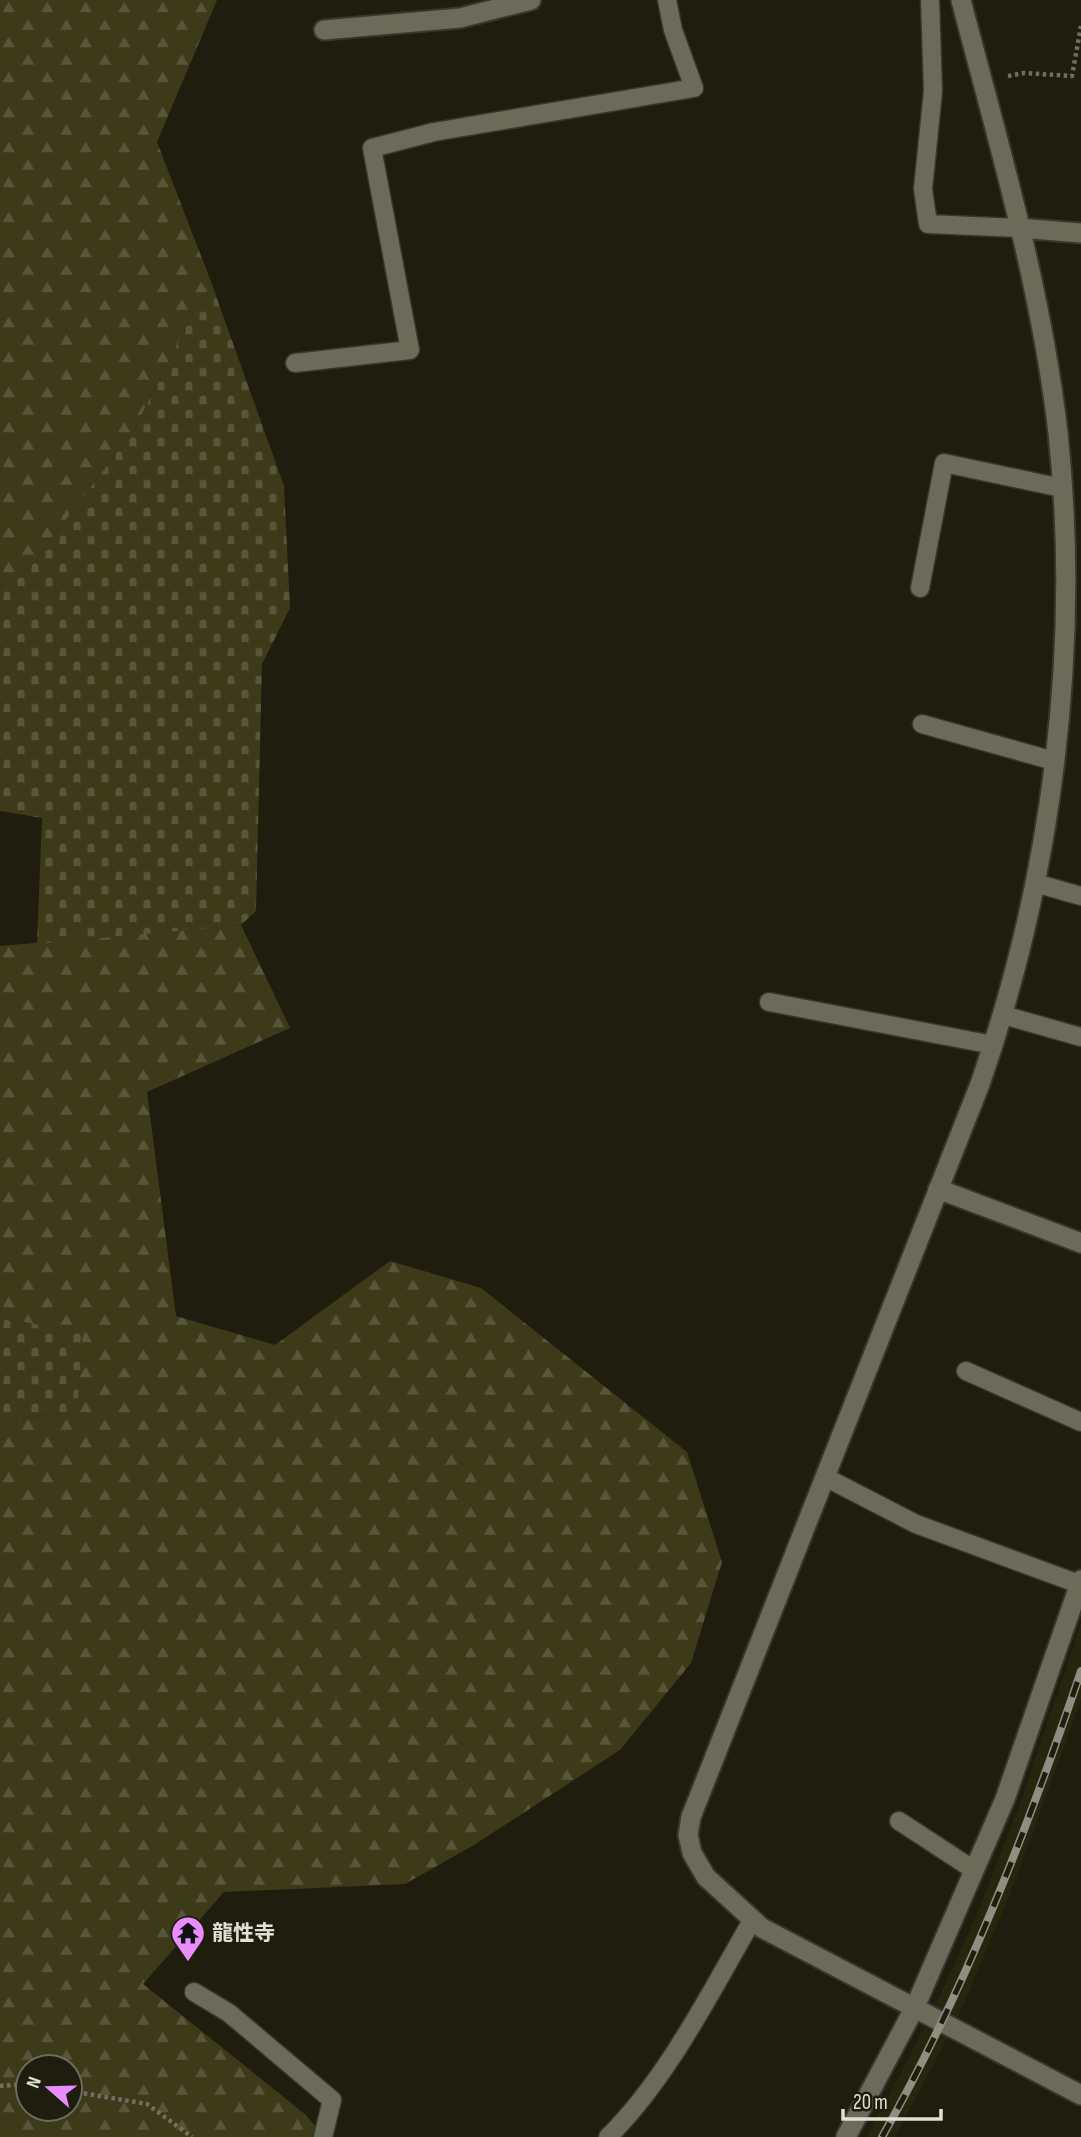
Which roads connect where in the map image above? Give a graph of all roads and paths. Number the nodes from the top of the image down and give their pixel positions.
1 (531, 0) edge
2 (667, 0) edge
3 (930, 0) edge
4 (961, 0) edge
5 (1081, 26) edge
6 (324, 30) dead end
7 (982, 81) junction
8 (1019, 229) junction
9 (1081, 233) edge
10 (295, 363) dead end
11 (1062, 488) junction
12 (920, 588) dead end
13 (922, 724) dead end
14 (1054, 761) junction
15 (1035, 883) junction
16 (1081, 896) edge
17 (769, 1002) dead end
18 (1003, 1015) junction
19 (1081, 1037) edge
20 (993, 1045) junction
21 (938, 1189) junction
22 (1081, 1243) edge
23 (966, 1371) dead end
24 (1081, 1422) edge
25 (825, 1477) junction
26 (1080, 1582) edge
27 (899, 1821) dead end
28 (974, 1870) junction
29 (753, 1919) junction
30 (194, 1992) dead end
31 (915, 2007) junction
32 (84, 2093) edge
33 (1081, 2095) edge
34 (192, 2137) edge
35 (323, 2137) edge
36 (608, 2137) edge
37 (846, 2137) edge

1 - 6 street
2 - 10 lane
3 - 8 lane
4 - 7 street
5 - 7 path
7 - 8 street
8 - 9 street
8 - 11 street
11 - 12 lane
11 - 14 street
13 - 14 lane
14 - 15 street
15 - 16 lane
15 - 18 street
17 - 20 lane
18 - 19 lane
18 - 20 street
20 - 21 street
21 - 22 street
21 - 25 street
23 - 24 lane
25 - 26 lane
25 - 29 street
26 - 28 street
27 - 28 lane
28 - 31 street
29 - 31 street
29 - 36 lane
30 - 35 lane
31 - 33 street
31 - 37 street
32 - 34 path

